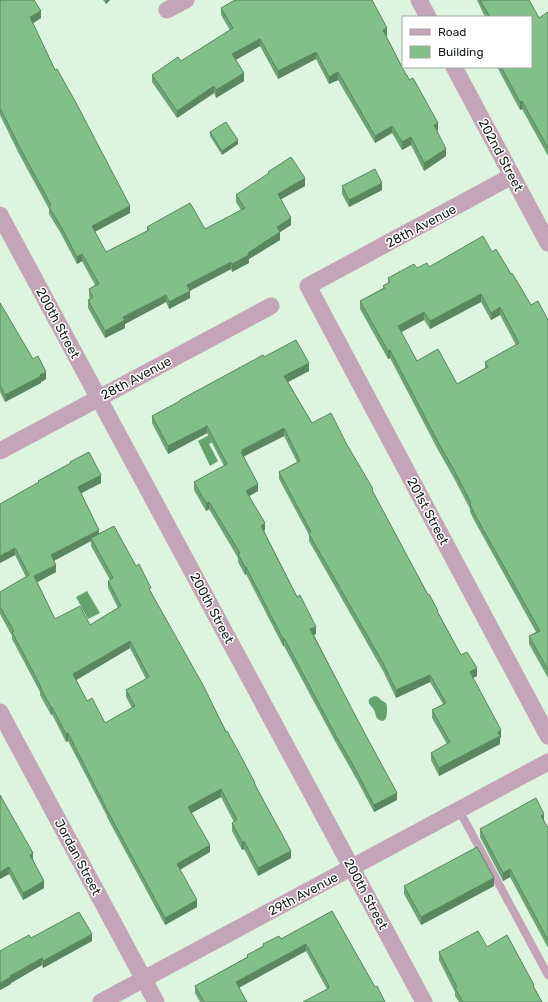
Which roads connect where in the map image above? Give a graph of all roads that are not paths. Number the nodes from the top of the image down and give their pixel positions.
1 (186, 0) edge
2 (419, 0) edge
3 (167, 10) dead end
4 (427, 16) edge
5 (455, 68) edge
6 (512, 176) junction
7 (0, 215) edge
8 (548, 243) edge
9 (308, 286) joint
10 (271, 306) dead end
11 (98, 398) junction
12 (0, 451) edge
13 (0, 712) edge
14 (548, 736) edge
15 (548, 762) edge
16 (458, 810) junction
17 (352, 868) junction
18 (548, 975) edge
19 (144, 978) junction
20 (101, 1002) edge
21 (156, 1002) edge
22 (424, 1002) edge

1 - 3 street
2 - 4 street
5 - 6 street, 202nd Street
6 - 8 street, 202nd Street
6 - 9 street, 28th Avenue
7 - 11 street, 200th Street
9 - 14 street, 201st Street
10 - 11 street, 28th Avenue
11 - 12 street, 28th Avenue
11 - 17 street, 200th Street
13 - 19 street, Jordan Street
15 - 16 street, 29th Avenue
16 - 17 street, 29th Avenue
16 - 18 lane
17 - 19 street, 29th Avenue
17 - 22 street, 200th Street
19 - 20 street, 29th Avenue
19 - 21 street, Jordan Street

